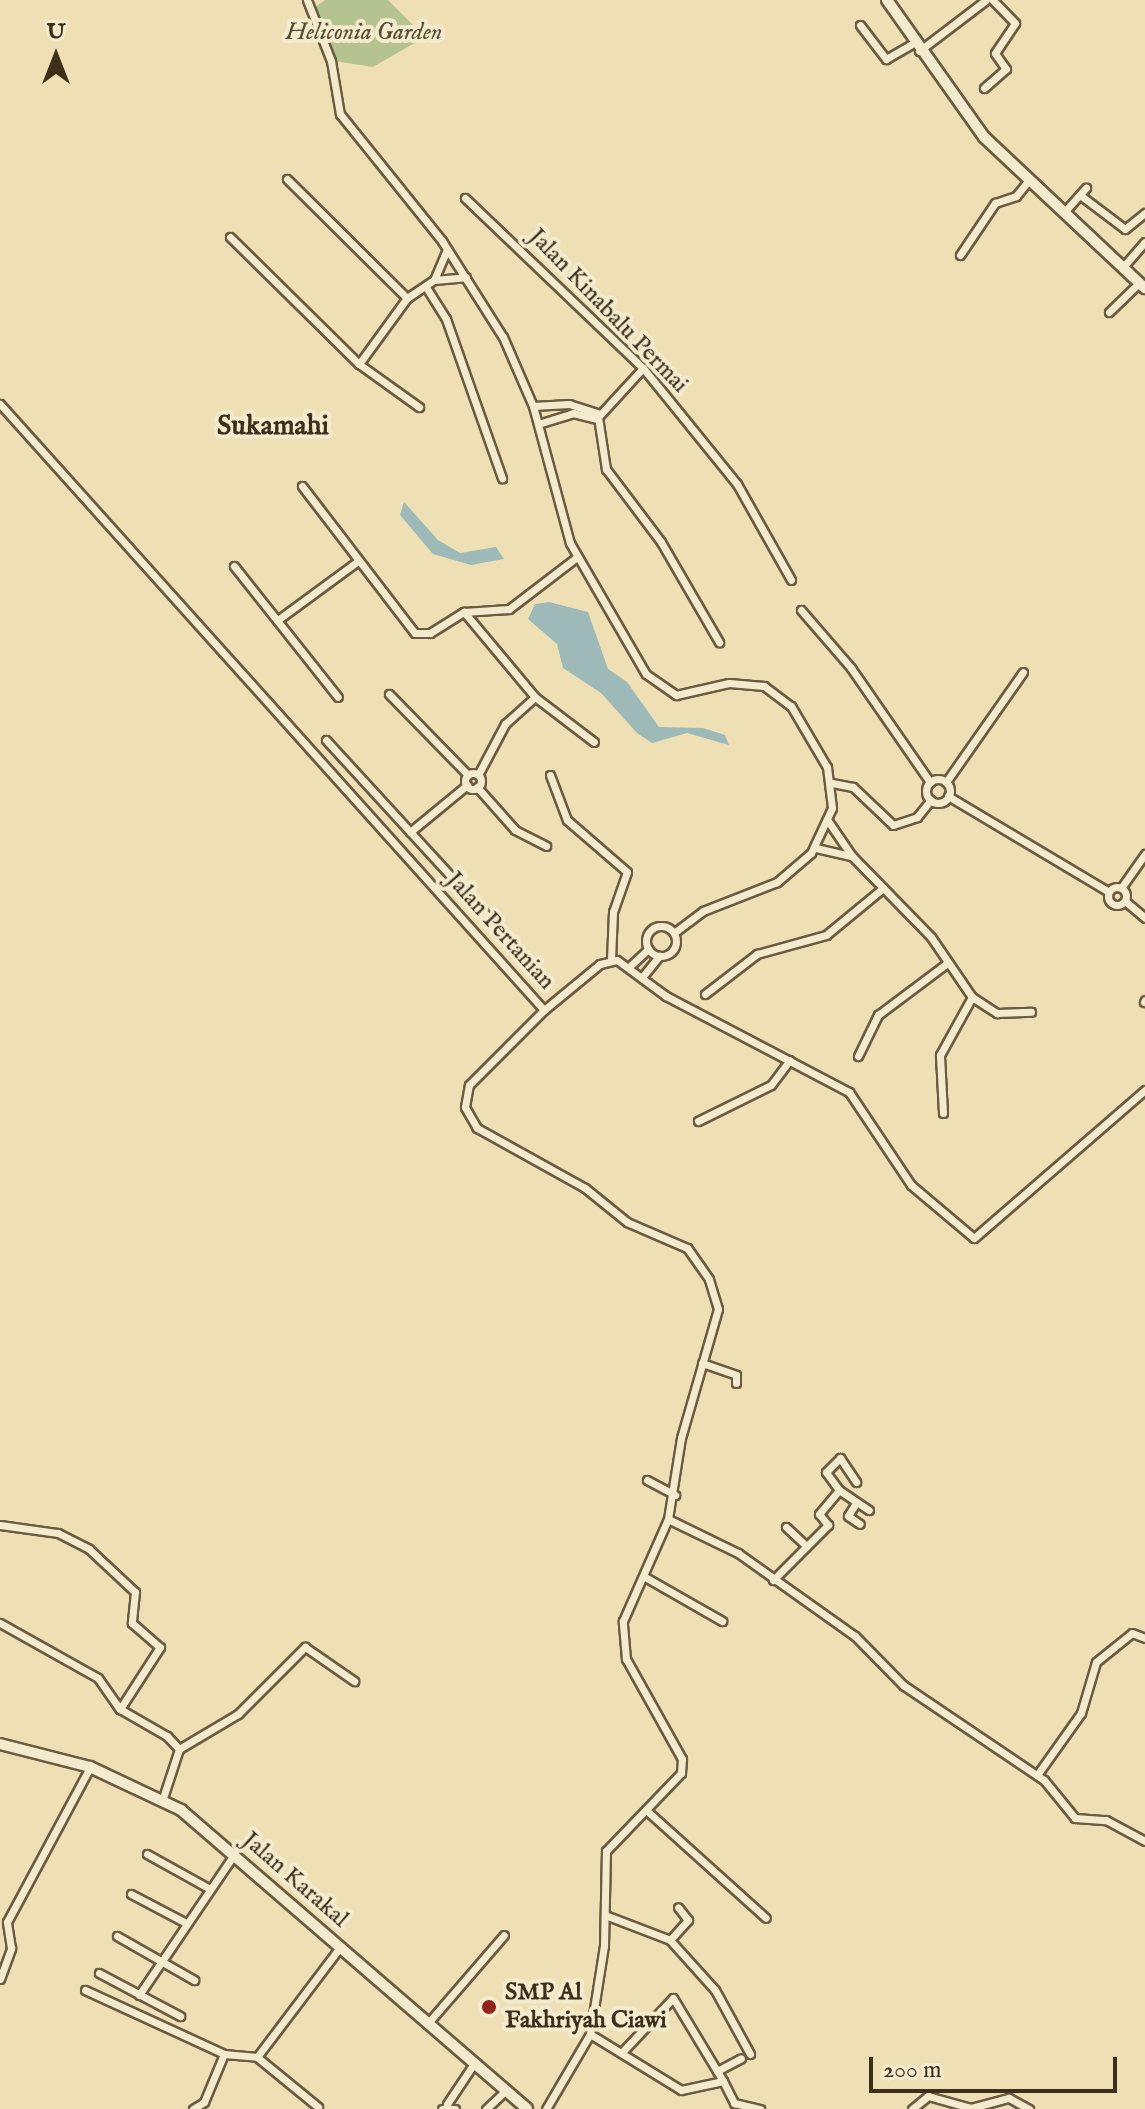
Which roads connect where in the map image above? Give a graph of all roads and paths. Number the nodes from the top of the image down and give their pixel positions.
1 (307, 0) edge
2 (887, 0) edge
3 (986, 0) edge
4 (993, 0) edge
5 (860, 25) dead end
6 (917, 47) junction
7 (984, 88) dead end
8 (287, 179) dead end
9 (1029, 180) junction
10 (465, 198) dead end
11 (1066, 210) junction
12 (1145, 213) edge
13 (230, 237) dead end
14 (1145, 242) edge
15 (447, 250) junction
16 (960, 255) dead end
17 (1123, 267) junction
18 (466, 277) junction
19 (434, 280) junction
20 (1142, 286) edge
21 (426, 287) junction
22 (407, 298) junction
23 (1109, 312) dead end
24 (359, 364) junction
25 (643, 368) junction
26 (0, 404) edge
27 (533, 406) junction
28 (419, 407) dead end
29 (598, 416) junction
30 (538, 424) junction
31 (502, 478) dead end
32 (302, 486) dead end
33 (577, 557) junction
34 (358, 561) junction
35 (234, 566) dead end
36 (791, 580) dead end
37 (801, 610) dead end
38 (464, 612) junction
39 (279, 619) junction
40 (719, 642) dead end
41 (1023, 672) dead end
42 (389, 694) dead end
43 (338, 697) dead end
44 (535, 697) junction
45 (326, 740) dead end
46 (594, 742) dead end
47 (468, 775) junction
48 (478, 775) junction
49 (550, 775) dead end
50 (930, 782) junction
51 (946, 782) junction
52 (832, 783) junction
53 (467, 785) junction
54 (477, 787) junction
55 (948, 796) junction
56 (931, 800) junction
57 (828, 821) junction
58 (410, 832) junction
59 (546, 846) dead end
60 (816, 848) junction
61 (1145, 854) edge
62 (852, 856) junction
63 (883, 888) junction
64 (1121, 888) junction
65 (1109, 892) junction
66 (1125, 901) junction
67 (1145, 918) edge
68 (675, 932) junction
69 (648, 949) junction
70 (659, 956) junction
71 (611, 960) junction
72 (946, 964) junction
73 (630, 966) junction
74 (542, 976) dead end
75 (643, 976) junction
76 (705, 994) dead end
77 (972, 997) junction
78 (544, 1010) junction
79 (1031, 1012) dead end
80 (858, 1056) dead end
81 (790, 1060) junction
82 (1145, 1090) edge
83 (943, 1113) dead end
84 (698, 1121) dead end
85 (702, 1363) junction
86 (736, 1383) dead end
87 (647, 1480) dead end
88 (856, 1482) dead end
89 (839, 1490) junction
90 (675, 1495) junction
91 (856, 1503) junction
92 (869, 1510) dead end
93 (668, 1519) junction
94 (860, 1524) dead end
95 (0, 1525) edge
96 (786, 1527) dead end
97 (804, 1544) junction
98 (645, 1577) junction
99 (773, 1580) junction
100 (722, 1621) dead end
101 (0, 1623) edge
102 (1145, 1638) edge
103 (354, 1681) dead end
104 (120, 1709) junction
105 (0, 1744) edge
106 (179, 1749) junction
107 (90, 1767) junction
108 (1037, 1775) junction
109 (163, 1798) junction
110 (646, 1810) junction
111 (1145, 1841) edge
112 (235, 1853) junction
113 (147, 1854) dead end
114 (208, 1888) junction
115 (131, 1894) dead end
116 (678, 1907) dead end
117 (605, 1915) junction
118 (766, 1918) dead end
119 (186, 1923) junction
120 (504, 1935) dead end
121 (117, 1936) dead end
122 (670, 1940) junction
123 (341, 1946) junction
124 (162, 1963) junction
125 (99, 1973) dead end
126 (0, 1979) edge
127 (194, 1980) dead end
128 (85, 1990) dead end
129 (139, 1995) junction
130 (180, 2016) dead end
131 (428, 2023) junction
132 (590, 2034) junction
133 (624, 2050) junction
134 (224, 2054) junction
135 (750, 2054) dead end
136 (257, 2057) junction
137 (741, 2058) dead end
138 (473, 2065) junction
139 (717, 2071) junction
140 (723, 2081) junction
141 (510, 2100) edge
142 (444, 2106) edge
143 (318, 2107) dead end
144 (193, 2109) edge
145 (455, 2109) edge
146 (486, 2109) edge
147 (527, 2109) edge
148 (546, 2109) edge
149 (760, 2109) edge
150 (912, 2109) edge
151 (1029, 2109) edge

1 - 15 street
2 - 6 main road
3 - 6 street
4 - 7 street
5 - 6 street
6 - 9 main road
8 - 22 street
9 - 11 main road
9 - 16 street
10 - 25 street, Jalan Kinabalu Permai
11 - 12 street
11 - 17 main road
13 - 24 street
14 - 17 street
15 - 18 street
15 - 19 street
17 - 20 main road
18 - 19 street
18 - 27 street
19 - 21 street
20 - 23 street
21 - 22 street
21 - 31 street
22 - 24 street
24 - 28 street
25 - 29 street
25 - 36 street, Jalan Kinabalu Permai
26 - 78 street, Jalan Pertanian
27 - 29 street
27 - 30 street
29 - 30 street
29 - 40 street
30 - 33 street
32 - 34 street
33 - 38 street
33 - 52 street
34 - 38 street
34 - 39 street
35 - 39 street
37 - 50 street
38 - 44 street
39 - 43 street
41 - 51 street
42 - 47 street
44 - 46 street
44 - 48 street
45 - 58 street
47 - 48 street
47 - 53 street
48 - 54 street
49 - 71 street
50 - 51 street
50 - 56 street
51 - 55 street
52 - 56 street
52 - 57 street
53 - 54 street
53 - 58 street
54 - 59 street
55 - 56 street
55 - 65 street
57 - 60 street
57 - 62 street
58 - 74 street
60 - 62 street
60 - 68 street
61 - 64 street
62 - 63 street
63 - 72 street
63 - 76 street
64 - 65 street
64 - 66 street
65 - 66 street
66 - 67 street
68 - 69 street
68 - 70 street
69 - 70 street
69 - 73 street
70 - 75 street
71 - 73 street
71 - 78 street, Jalan Pertanian
72 - 77 street
72 - 80 street
73 - 75 street
75 - 81 street
77 - 79 street
77 - 83 street
78 - 85 street
81 - 82 street
81 - 84 street
85 - 86 street
85 - 90 street
87 - 90 street
88 - 89 street
89 - 91 street
89 - 97 street
90 - 93 street
91 - 92 street
91 - 94 street
93 - 98 street
93 - 99 street
95 - 104 street
96 - 97 street
97 - 99 street
98 - 100 street
98 - 110 street
99 - 108 street
101 - 104 street
102 - 108 street
103 - 106 street
104 - 106 street
105 - 107 main road, Jalan Karakal
106 - 109 street
107 - 109 main road, Jalan Karakal
107 - 126 street
108 - 111 street
109 - 112 main road, Jalan Karakal
110 - 117 street
110 - 118 street
112 - 114 street
112 - 123 main road, Jalan Karakal
113 - 114 street
114 - 119 street
115 - 119 street
116 - 122 street
117 - 122 street
117 - 132 street
119 - 124 street
120 - 131 street
121 - 124 street
122 - 135 street
123 - 131 main road, Jalan Karakal
123 - 136 street
124 - 127 street
124 - 129 street
125 - 129 street
128 - 134 street
129 - 130 street
131 - 138 main road, Jalan Karakal
132 - 133 street
132 - 148 street
133 - 139 street
133 - 140 street
134 - 136 street
134 - 144 street
136 - 143 street
137 - 139 street
138 - 141 main road, Jalan Karakal
138 - 142 street
139 - 140 street
140 - 149 street
141 - 146 street
141 - 147 main road, Jalan Karakal
142 - 145 street
150 - 151 street

